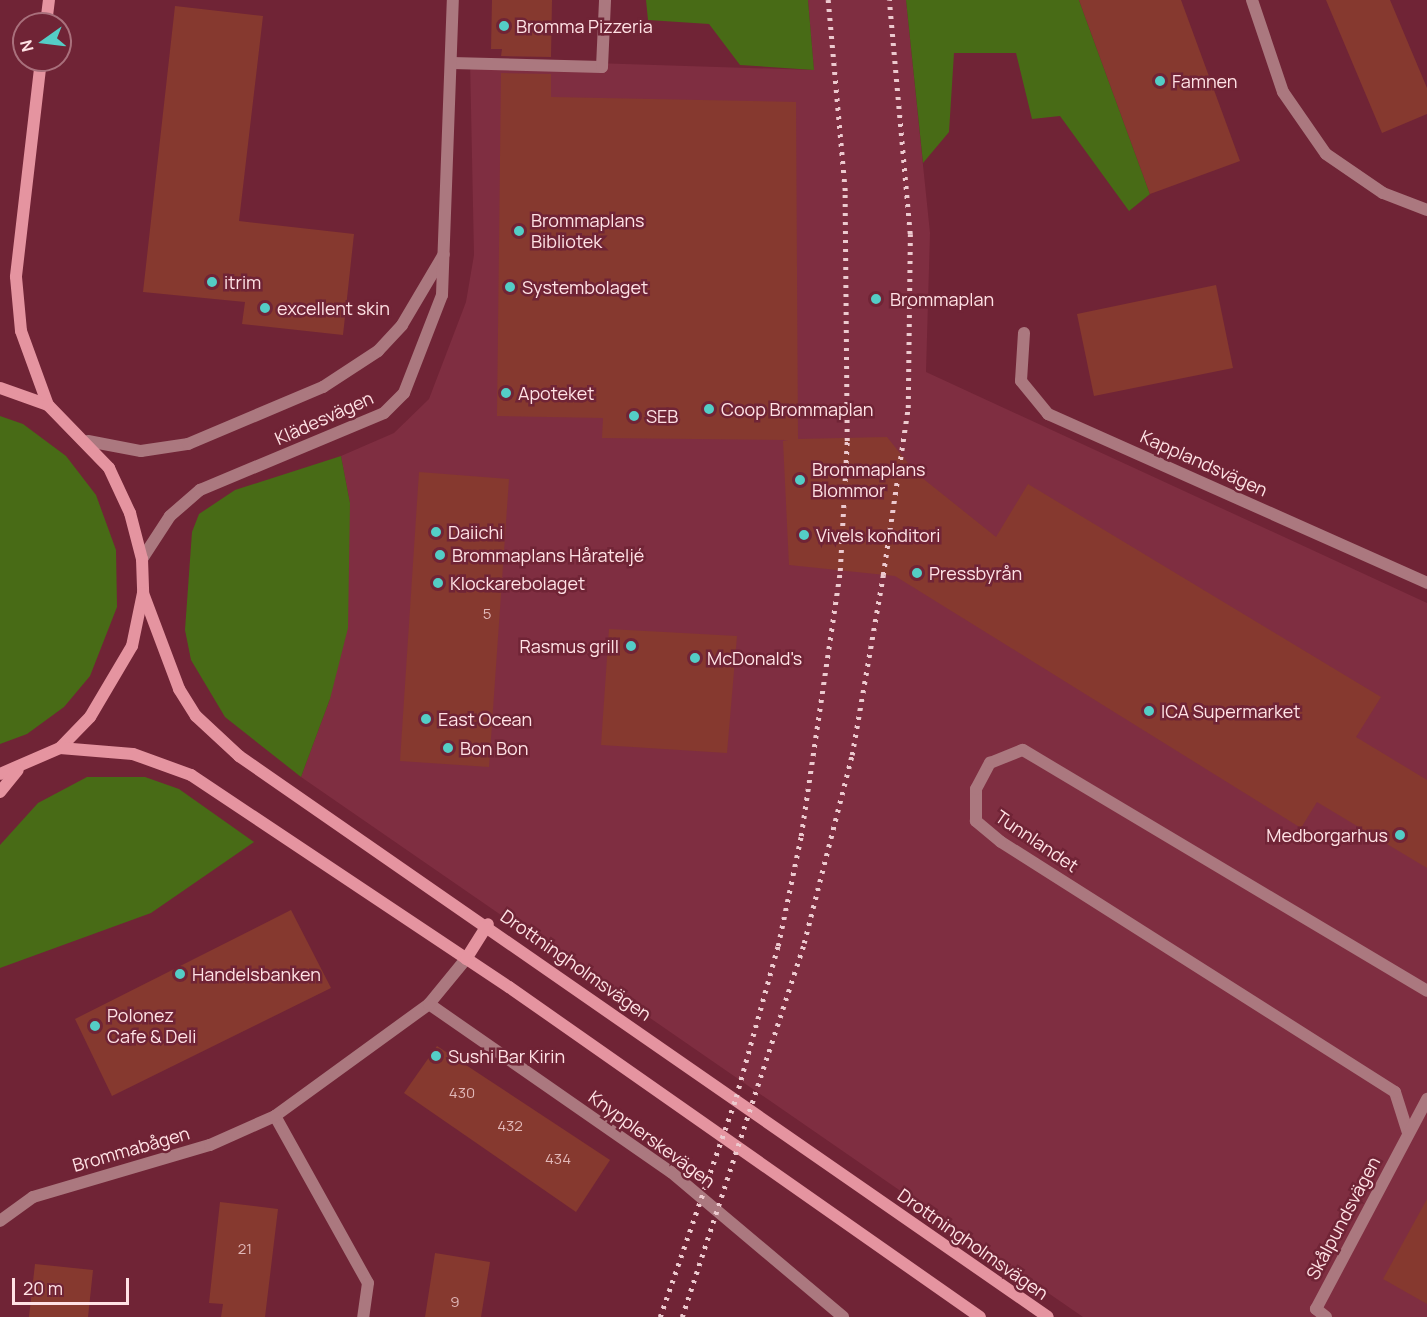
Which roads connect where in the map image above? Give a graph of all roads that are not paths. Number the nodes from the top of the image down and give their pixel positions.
1 (453, 0) edge
2 (605, 0) edge
3 (1252, 0) edge
4 (452, 63) junction
5 (40, 72) edge
6 (1427, 210) edge
7 (446, 250) junction
8 (1024, 333) dead end
9 (0, 388) edge
10 (48, 405) junction
11 (88, 441) junction
12 (142, 559) junction
13 (1427, 583) edge
14 (143, 594) junction
15 (60, 748) junction
16 (18, 769) junction
17 (0, 774) edge
18 (0, 792) edge
19 (488, 924) junction
20 (466, 959) junction
21 (1427, 991) edge
22 (429, 1004) junction
23 (1427, 1099) edge
24 (275, 1116) junction
25 (1408, 1133) junction
26 (0, 1221) edge
27 (363, 1317) edge
28 (843, 1317) edge
29 (980, 1317) edge
30 (1048, 1317) edge
31 (1326, 1317) edge

1 - 4 street, Klädesvägen
2 - 4 street
3 - 6 street
4 - 7 street, Klädesvägen
5 - 10 main road
7 - 11 street, Klädesvägen
7 - 12 street, Klädesvägen
8 - 13 street, Kapplandsvägen
9 - 10 main road
10 - 11 main road
11 - 12 main road
12 - 14 main road
14 - 15 main road
14 - 19 main road, Drottningholmsvägen
15 - 16 main road
15 - 20 main road
16 - 17 main road
16 - 18 main road
19 - 20 main road
19 - 30 main road, Drottningholmsvägen
20 - 22 street, Brommabågen
20 - 29 main road
21 - 25 street, Tunnlandet
22 - 24 street, Brommabågen
22 - 28 street, Knypplerskevägen
23 - 25 street
24 - 26 street, Brommabågen
24 - 27 street
25 - 31 street, Skålpundsvägen

